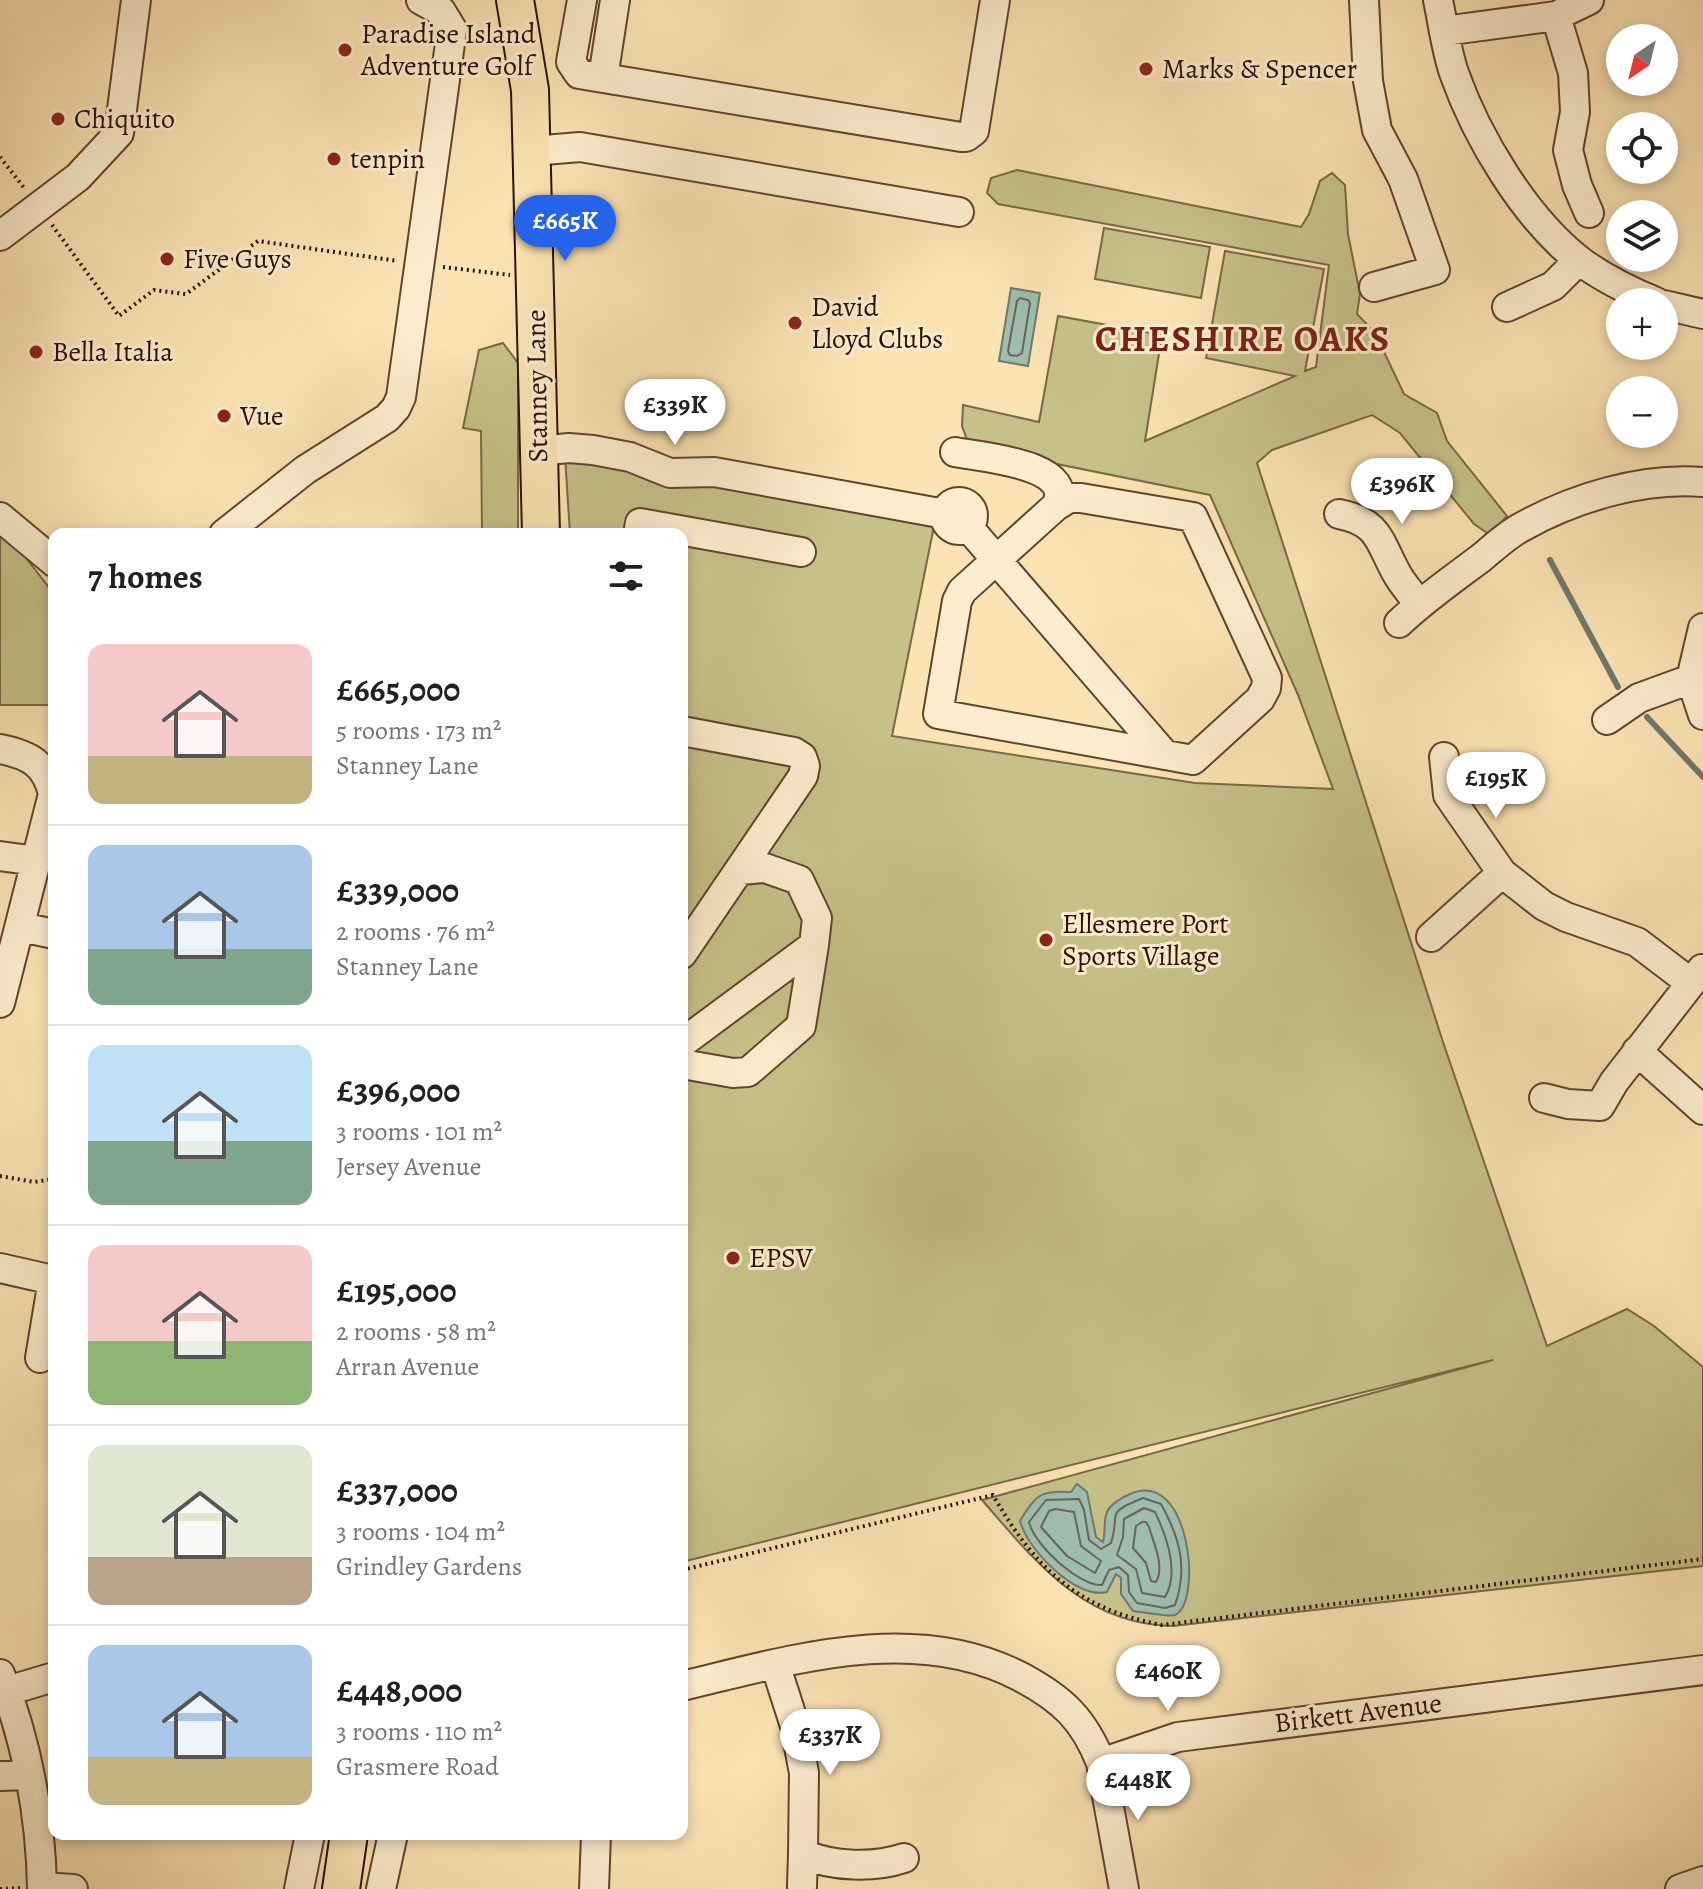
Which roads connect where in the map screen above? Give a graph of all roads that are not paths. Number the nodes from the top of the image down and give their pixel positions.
1 (136, 0) edge
2 (421, 0) edge
3 (515, 0) edge
4 (582, 0) edge
5 (615, 0) edge
6 (995, 0) edge
7 (1364, 0) edge
8 (1438, 0) edge
9 (1589, 0) edge
10 (1520, 11) edge
11 (1556, 16) junction
12 (1444, 31) junction
13 (603, 78) junction
14 (532, 151) junction
15 (959, 212) dead end
16 (1589, 213) dead end
17 (0, 236) edge
18 (1579, 260) junction
19 (1374, 287) dead end
20 (1623, 288) edge
21 (1507, 307) dead end
22 (1678, 308) edge
23 (1703, 314) edge
24 (538, 451) junction
25 (955, 452) dead end
26 (1703, 482) edge
27 (1056, 506) junction
28 (1354, 511) dead end
29 (0, 517) edge
30 (232, 528) edge
31 (541, 528) edge
32 (639, 528) edge
33 (668, 528) edge
34 (688, 532) edge
35 (801, 552) dead end
36 (48, 557) edge
37 (996, 559) junction
38 (1703, 628) edge
39 (1691, 679) junction
40 (1703, 715) edge
41 (1607, 720) dead end
42 (688, 732) edge
43 (0, 749) edge
44 (1165, 755) junction
45 (1444, 757) dead end
46 (46, 764) edge
47 (48, 815) edge
48 (0, 856) edge
49 (37, 861) junction
50 (740, 870) junction
51 (1502, 873) junction
52 (21, 927) junction
53 (48, 933) edge
54 (1431, 937) dead end
55 (688, 945) edge
56 (814, 945) junction
57 (1697, 976) edge
58 (0, 1003) edge
59 (688, 1039) edge
60 (1637, 1051) junction
61 (688, 1065) edge
62 (1544, 1098) dead end
63 (1703, 1110) edge
64 (0, 1268) edge
65 (48, 1279) edge
66 (48, 1313) edge
67 (40, 1358) dead end
68 (775, 1664) junction
69 (1703, 1670) edge
70 (48, 1678) edge
71 (4, 1682) edge
72 (688, 1685) edge
73 (1101, 1763) junction
74 (29, 1775) junction
75 (0, 1776) edge
76 (309, 1840) edge
77 (348, 1840) edge
78 (392, 1840) edge
79 (596, 1840) edge
80 (803, 1854) junction
81 (904, 1858) dead end
82 (1703, 1881) edge
83 (802, 1886) dead end
84 (42, 1888) edge
85 (73, 1889) edge
86 (299, 1889) edge
87 (341, 1889) edge
88 (381, 1889) edge
89 (594, 1889) edge
90 (1124, 1889) edge
91 (1680, 1889) edge

1 - 17 street
2 - 30 street
3 - 14 main road, Stanney Lane
4 - 13 street
5 - 13 street
6 - 13 street
7 - 19 street
8 - 12 street
9 - 11 street
10 - 11 street
10 - 12 street
11 - 16 street
12 - 18 street
14 - 15 street
14 - 24 main road, Stanney Lane
18 - 20 street
18 - 21 street
22 - 23 street
24 - 31 main road, Stanney Lane
24 - 37 street
25 - 27 street
26 - 28 street
27 - 37 street
27 - 44 street
29 - 36 street
32 - 33 street
34 - 35 street
37 - 44 street
37 - 44 street
38 - 39 street
39 - 40 street
39 - 41 street
42 - 50 street
43 - 46 street
45 - 51 street
47 - 49 street
48 - 49 street
49 - 52 street
50 - 55 street
50 - 56 street
51 - 54 street
51 - 57 street
52 - 53 street
52 - 58 street
56 - 59 street
56 - 61 street
57 - 60 street
60 - 62 street
60 - 63 street
64 - 65 street
66 - 67 street
68 - 72 street
68 - 73 street
68 - 80 street
69 - 73 street, Birkett Avenue
70 - 71 street
71 - 74 street
73 - 90 street
74 - 75 street
74 - 84 street
76 - 86 street
77 - 87 main road
78 - 88 street
79 - 89 street
80 - 81 street
80 - 83 street
82 - 91 street
84 - 85 street

